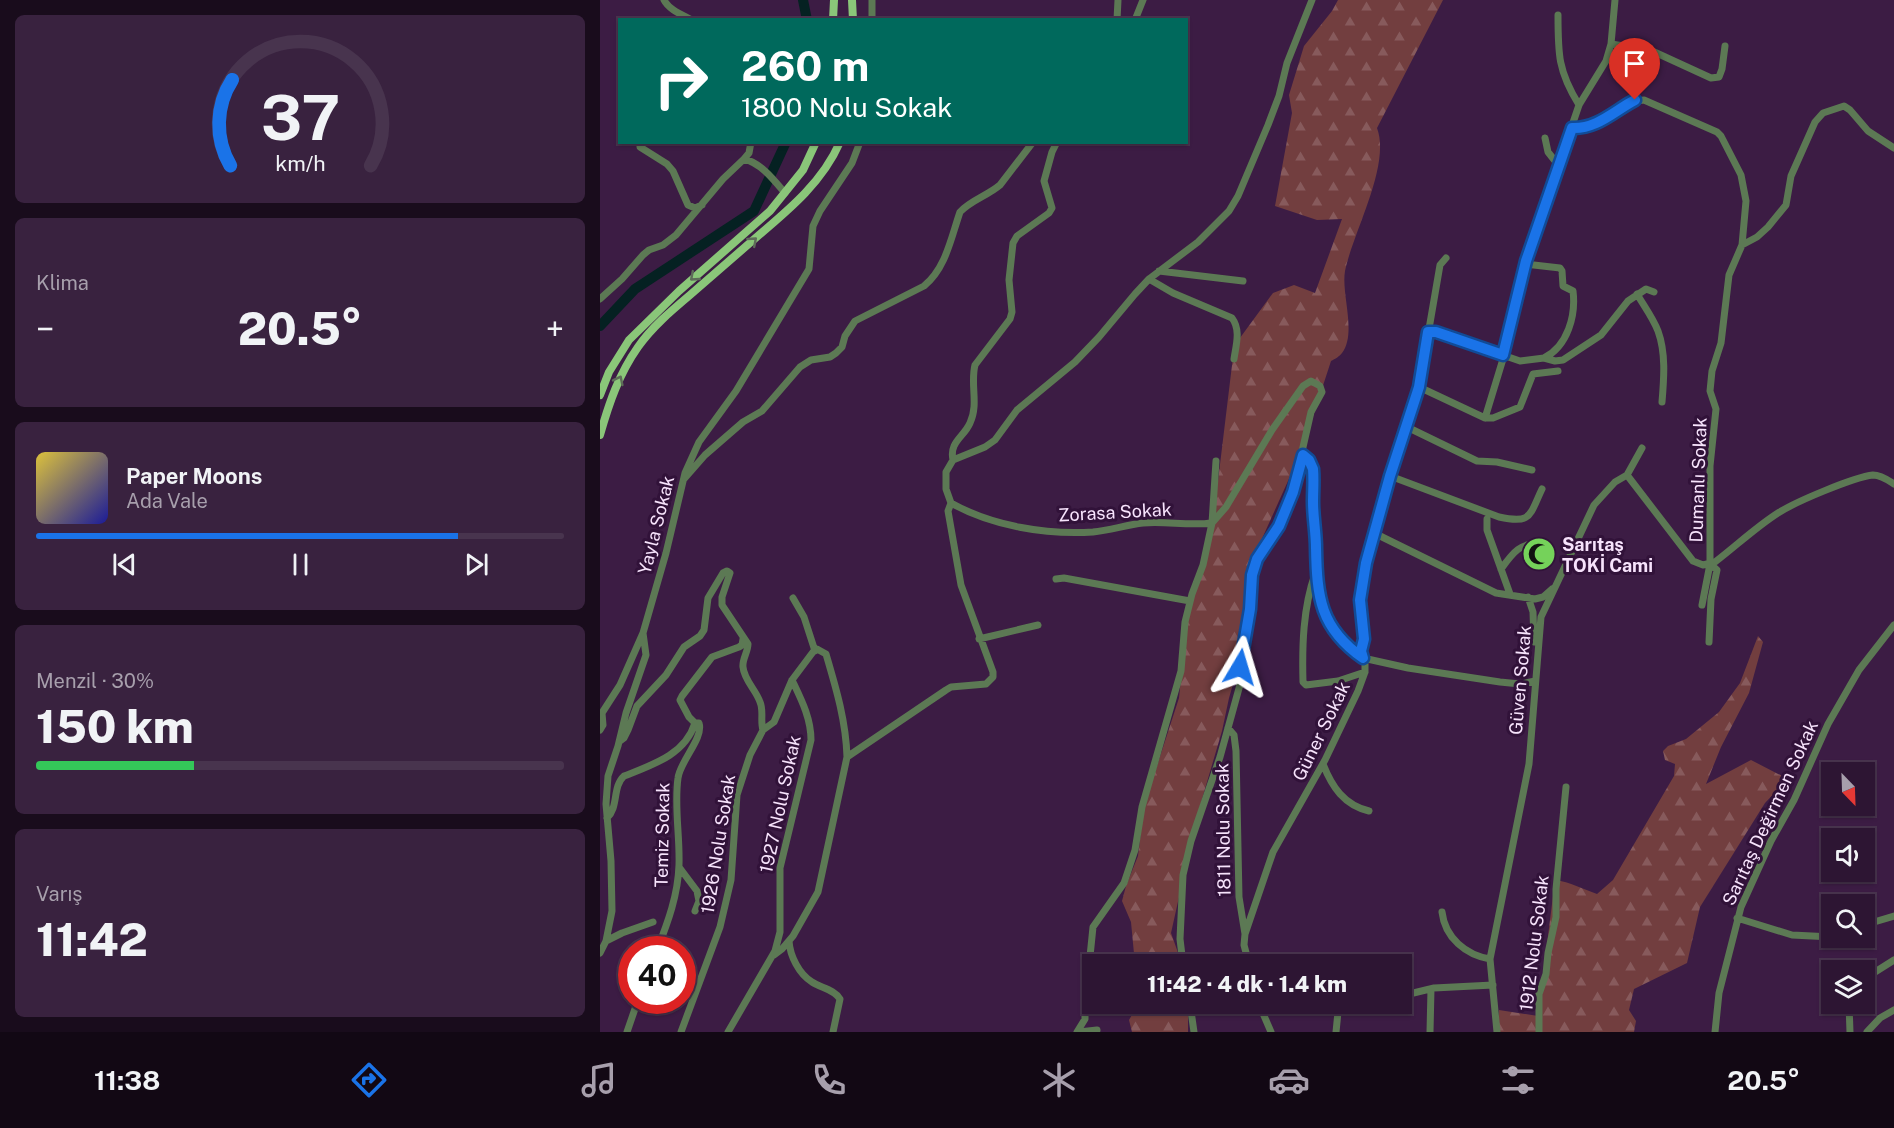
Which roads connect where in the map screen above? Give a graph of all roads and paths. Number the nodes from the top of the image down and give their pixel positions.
1 (664, 0) edge
2 (834, 0) edge
3 (852, 0) edge
4 (872, 0) edge
5 (1118, 0) edge
6 (1143, 0) edge
7 (1312, 0) edge
8 (1615, 0) edge
9 (1558, 15) dead end
10 (688, 18) edge
11 (833, 18) edge
12 (853, 18) edge
13 (872, 18) edge
14 (1117, 18) edge
15 (1136, 18) edge
16 (1611, 44) junction
17 (1725, 46) dead end
18 (1579, 105) junction
19 (1572, 128) junction
20 (1545, 138) dead end
21 (640, 144) edge
22 (751, 144) edge
23 (815, 144) edge
24 (839, 144) edge
25 (859, 144) edge
26 (1031, 144) edge
27 (1056, 144) edge
28 (1894, 148) edge
29 (744, 159) junction
30 (1559, 166) junction
31 (785, 193) junction
32 (702, 205) junction
33 (1742, 244) junction
34 (1446, 258) dead end
35 (1525, 264) junction
36 (1159, 271) junction
37 (1149, 279) junction
38 (1243, 281) dead end
39 (1654, 292) dead end
40 (1637, 294) junction
41 (600, 299) edge
42 (1429, 328) junction
43 (1503, 355) junction
44 (1544, 357) junction
45 (1234, 359) dead end
46 (1558, 371) dead end
47 (1419, 387) junction
48 (600, 395) edge
49 (1662, 402) dead end
50 (1485, 418) junction
51 (1407, 427) junction
52 (600, 435) edge
53 (1642, 448) dead end
54 (1303, 455) junction
55 (953, 460) junction
56 (1216, 461) dead end
57 (1532, 470) dead end
58 (1627, 475) junction
59 (1390, 476) junction
60 (683, 481) junction
61 (1894, 484) edge
62 (1542, 489) dead end
63 (951, 503) junction
64 (1487, 519) dead end
65 (1212, 523) junction
66 (1374, 533) junction
67 (1543, 542) dead end
68 (1710, 564) junction
69 (1501, 569) junction
70 (1316, 571) junction
71 (1056, 579) dead end
72 (1554, 586) junction
73 (1510, 594) junction
74 (1528, 597) junction
75 (793, 598) dead end
76 (1190, 601) junction
77 (1702, 605) dead end
78 (1038, 625) dead end
79 (1894, 625) edge
80 (643, 633) junction
81 (743, 639) junction
82 (979, 639) junction
83 (1709, 642) dead end
84 (1537, 648) junction
85 (815, 651) junction
86 (1363, 658) junction
87 (1365, 672) junction
88 (792, 680) junction
89 (1534, 681) junction
90 (601, 714) edge
91 (695, 723) junction
92 (1228, 728) junction
93 (600, 730) edge
94 (763, 730) junction
95 (620, 741) junction
96 (847, 757) junction
97 (1323, 764) junction
98 (1566, 787) dead end
99 (1370, 811) dead end
100 (607, 818) junction
101 (679, 867) junction
102 (695, 911) dead end
103 (1442, 912) dead end
104 (1894, 916) edge
105 (1737, 918) junction
106 (652, 921) dead end
107 (1875, 922) edge
108 (1245, 934) junction
109 (662, 936) edge
110 (1821, 936) edge
111 (606, 941) junction
112 (789, 942) junction
113 (600, 953) edge
114 (1181, 954) edge
115 (1247, 954) edge
116 (773, 955) junction
117 (1490, 959) junction
118 (1894, 960) edge
119 (1875, 972) edge
120 (1493, 985) junction
121 (1431, 989) junction
122 (1412, 993) edge
123 (1894, 1010) edge
124 (633, 1014) edge
125 (1191, 1014) edge
126 (1263, 1014) edge
127 (1338, 1014) edge
128 (1850, 1014) edge
129 (1494, 1016) junction
130 (1085, 1019) junction
131 (1098, 1031) edge
132 (627, 1032) edge
133 (681, 1032) edge
134 (728, 1032) edge
135 (833, 1032) edge
136 (1078, 1032) edge
137 (1194, 1032) edge
138 (1271, 1032) edge
139 (1336, 1032) edge
140 (1430, 1032) edge
141 (1492, 1032) edge
142 (1497, 1032) edge
143 (1539, 1032) edge
144 (1715, 1032) edge
145 (1851, 1032) edge
146 (1867, 1032) edge

1 - 10 street
2 - 11 main road
3 - 12 main road
4 - 13 street
5 - 14 street
6 - 15 street
7 - 36 street
8 - 16 street
9 - 18 street
16 - 17 street
16 - 18 street
18 - 19 street
19 - 30 street
19 - 33 street, Dumanlı Sokak
20 - 30 street
21 - 32 street
22 - 29 street
23 - 31 main road
52 -> 24 main road
25 - 60 street, Yayla Sokak
26 - 60 street
27 - 55 street
28 - 33 street
29 - 31 street
29 - 32 street
30 - 35 street
31 -> 48 main road
32 - 41 street
33 - 68 street, Dumanlı Sokak
34 - 42 street, Güner Sokak
35 - 43 street
35 - 44 street
36 - 37 street
36 - 38 street
37 - 45 street
37 - 55 street
39 - 40 street
40 - 44 street
40 - 49 street
42 - 43 street
42 - 47 street, Güner Sokak
43 - 44 street
43 - 50 street
46 - 50 street
47 - 50 street
47 - 51 street, Güner Sokak
51 - 57 street
51 - 59 street, Güner Sokak
53 - 58 street
54 - 65 street
54 - 70 street
54 - 92 street
55 - 63 street
56 - 65 street
58 - 68 street
58 - 72 street, Güven Sokak
59 - 62 street
59 - 66 street, Güner Sokak
60 - 80 street, Yayla Sokak
61 - 68 street
63 - 65 street, Zorasa Sokak
63 - 82 street
64 - 69 street
65 - 76 street
66 - 73 street
66 - 86 street, Güner Sokak
67 - 69 street
68 - 77 street, Dumanlı Sokak
68 - 83 street
69 - 73 street
70 - 86 street
70 - 87 street
71 - 76 street
72 - 74 street
72 - 84 street, Güven Sokak
73 - 74 street
74 - 84 street
75 - 85 street
76 - 130 street
78 - 82 street
79 - 105 street, Sarıtaş Değirmen Sokak
80 - 90 street
80 - 95 street, Yayla Sokak
81 - 91 street
81 - 94 street
81 - 95 street
82 - 96 street
84 - 89 street, Güven Sokak
85 - 88 street, 1926 Nolu Sokak
85 - 96 street
86 - 87 street, Güner Sokak
86 - 89 street
87 - 97 street, Güner Sokak
88 - 94 street, 1926 Nolu Sokak
88 - 116 street, 1927 Nolu Sokak
89 - 117 street, Güven Sokak
90 - 93 street
91 - 100 street, Temiz Sokak
91 - 101 street, Temiz Sokak
92 - 108 street, 1811 Nolu Sokak
92 - 114 street
94 - 133 street, 1926 Nolu Sokak
95 - 100 street, Yayla Sokak
96 - 112 street
97 - 99 street
97 - 108 street, Güner Sokak
98 - 143 street, 1912 Nolu Sokak
100 - 111 street, Yayla Sokak
101 - 102 street
101 - 109 street, Temiz Sokak
103 - 117 street
104 - 107 street
105 - 110 street
105 - 144 street, Sarıtaş Değirmen Sokak
106 - 111 street
108 - 115 street, Güner Sokak
111 - 113 street, Yayla Sokak
112 - 116 street
112 - 135 street
116 - 134 street, 1927 Nolu Sokak
117 - 120 street, Güven Sokak
118 - 119 street
120 - 121 street
120 - 129 street, Güven Sokak
121 - 122 street
121 - 140 street
123 - 146 street
124 - 132 street
125 - 137 street
126 - 138 street
127 - 139 street
128 - 145 street
129 - 141 street
129 - 142 street, Güven Sokak
130 - 131 street
130 - 136 street
131 - 136 street

